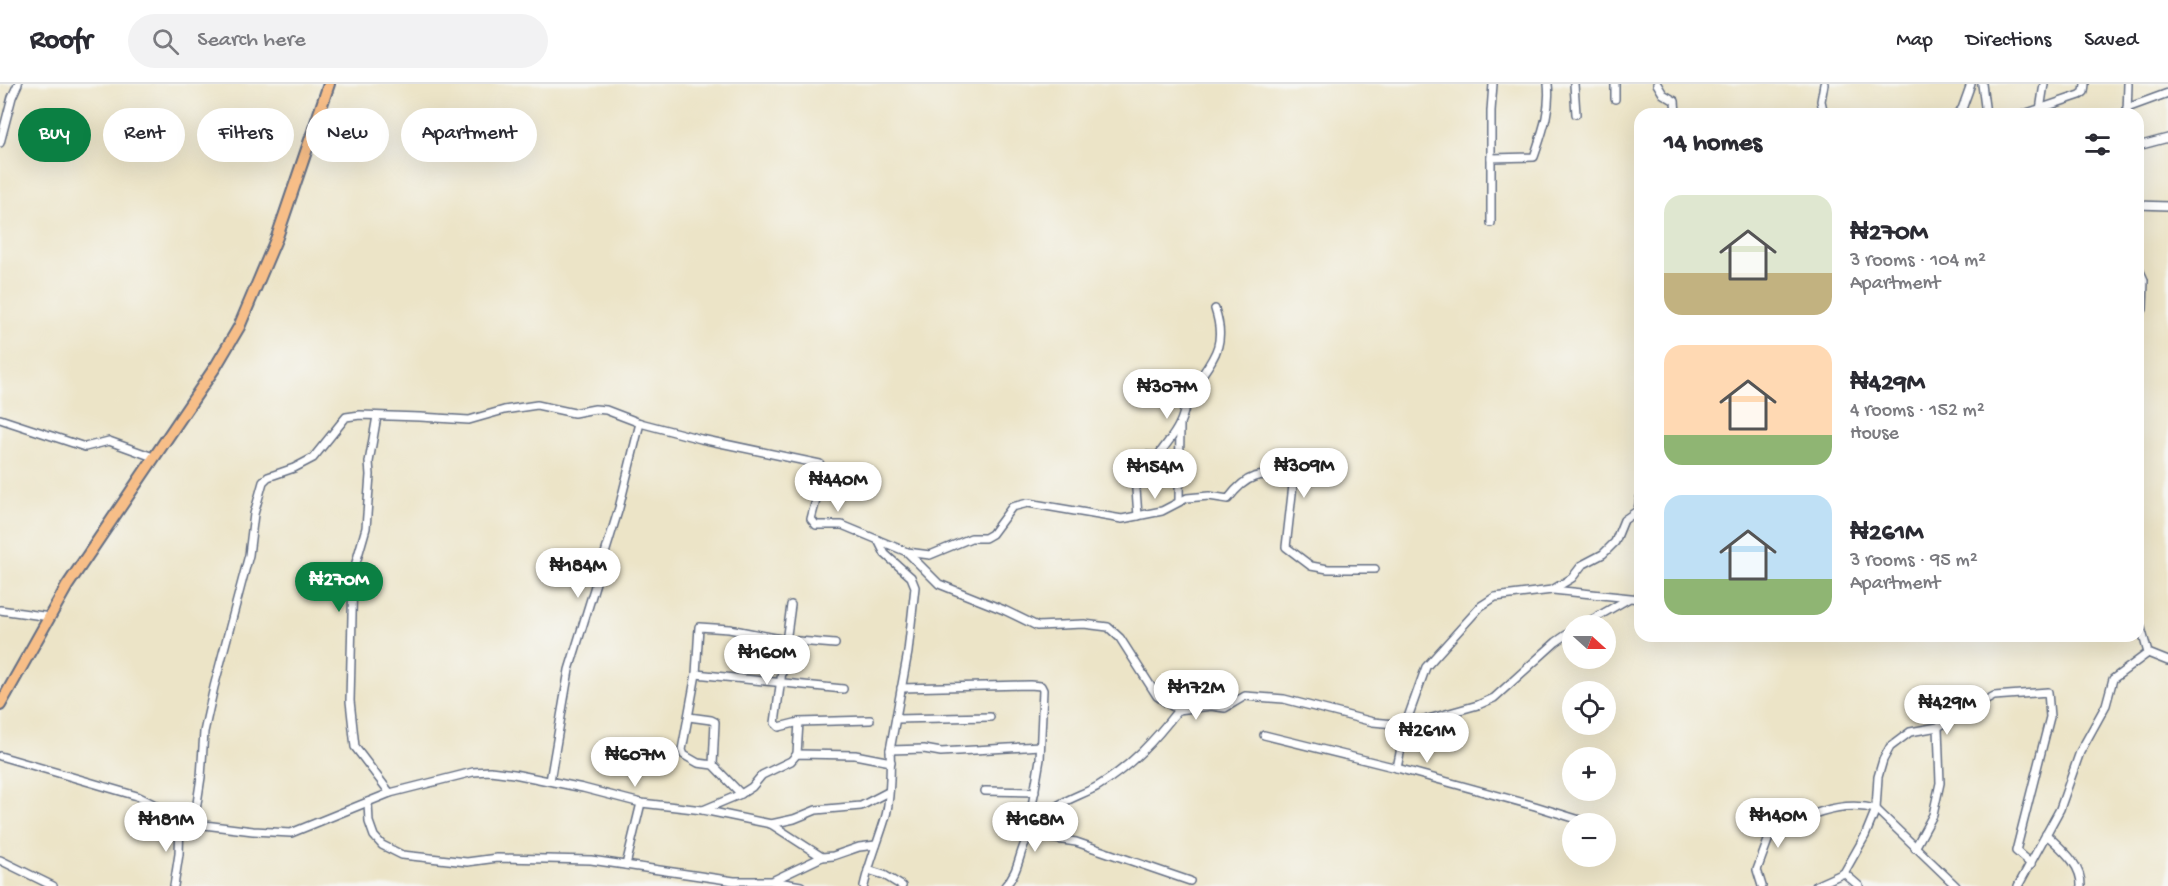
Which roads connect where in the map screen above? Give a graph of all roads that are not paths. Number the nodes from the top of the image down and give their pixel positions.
1 (18, 84) edge
2 (329, 84) edge
3 (1494, 84) edge
4 (1548, 84) edge
5 (1574, 84) edge
6 (1615, 84) edge
7 (1657, 84) edge
8 (1824, 84) edge
9 (1971, 84) edge
10 (1982, 84) edge
11 (2044, 84) edge
12 (2085, 84) edge
13 (2128, 84) edge
14 (2168, 93) edge
15 (1615, 99) dead end
16 (1676, 108) edge
17 (1823, 108) edge
18 (1962, 108) edge
19 (1985, 108) edge
20 (2040, 108) edge
21 (2045, 108) edge
22 (2127, 108) edge
23 (2134, 108) edge
24 (1576, 114) dead end
25 (2168, 138) edge
26 (0, 143) edge
27 (2144, 144) edge
28 (1491, 158) junction
29 (2144, 205) edge
30 (2168, 206) edge
31 (1491, 223) dead end
32 (1215, 309) dead end
33 (377, 416) junction
34 (0, 419) edge
35 (640, 423) junction
36 (1180, 423) junction
37 (153, 457) junction
38 (1179, 500) junction
39 (1634, 513) edge
40 (1137, 516) junction
41 (878, 540) junction
42 (907, 552) junction
43 (1375, 569) dead end
44 (1552, 590) junction
45 (1629, 598) junction
46 (1634, 598) edge
47 (791, 605) dead end
48 (0, 609) edge
49 (1600, 615) edge
50 (50, 617) junction
51 (1562, 638) edge
52 (2144, 639) edge
53 (786, 640) junction
54 (835, 644) dead end
55 (2148, 653) junction
56 (2168, 661) edge
57 (696, 674) junction
58 (780, 682) junction
59 (901, 688) junction
60 (843, 689) dead end
61 (0, 705) edge
62 (1178, 710) junction
63 (689, 717) junction
64 (990, 717) dead end
65 (896, 719) junction
66 (870, 720) dead end
67 (799, 722) junction
68 (1406, 723) junction
69 (1938, 727) junction
70 (1264, 735) dead end
71 (1040, 746) junction
72 (890, 750) junction
73 (797, 754) junction
74 (0, 756) edge
75 (891, 762) junction
76 (713, 765) junction
77 (1397, 768) junction
78 (550, 782) junction
79 (985, 791) dead end
80 (888, 792) junction
81 (1035, 792) junction
82 (390, 794) junction
83 (741, 794) junction
84 (368, 801) junction
85 (640, 803) junction
86 (1876, 809) junction
87 (703, 810) junction
88 (1562, 814) edge
89 (180, 822) junction
90 (194, 823) junction
91 (771, 824) junction
92 (2046, 834) junction
93 (1030, 835) junction
94 (876, 845) junction
95 (1915, 848) junction
96 (822, 857) junction
97 (0, 860) edge
98 (2031, 864) junction
99 (626, 865) junction
100 (868, 870) junction
101 (1844, 873) junction
102 (772, 881) junction
103 (1190, 881) dead end
104 (53, 886) edge
105 (174, 886) edge
106 (801, 886) edge
107 (864, 886) edge
108 (903, 886) edge
109 (1005, 886) edge
110 (1762, 886) edge
111 (1815, 886) edge
112 (1859, 886) edge
113 (1956, 886) edge
114 (2018, 886) edge
115 (2081, 886) edge

1 - 26 street
2 - 37 main road
3 - 28 street
4 - 28 street
5 - 24 street
6 - 15 street
7 - 16 street
8 - 17 street
9 - 18 street
10 - 19 street
11 - 20 street
12 - 21 street
13 - 22 street
14 - 23 street
25 - 27 street
28 - 31 street
29 - 30 street
32 - 36 street
33 - 35 street
33 - 82 street
33 - 90 street
34 - 37 street
35 - 41 street
35 - 78 street
36 - 38 street
36 - 40 street
37 - 50 main road
38 - 40 street
38 - 43 street
39 - 44 street
40 - 42 street
41 - 42 street
41 - 59 street
42 - 62 street
44 - 45 street
44 - 68 street
45 - 46 street
45 - 49 street
47 - 53 street
48 - 50 street
50 - 61 main road
51 - 68 street
52 - 55 street
53 - 54 street
53 - 57 street
53 - 58 street
55 - 56 street
55 - 92 street
57 - 58 street
57 - 63 street
58 - 60 street
58 - 67 street
59 - 65 street
59 - 71 street
62 - 68 street
62 - 93 street
63 - 76 street
63 - 76 street
64 - 65 street
65 - 72 street
66 - 67 street
67 - 73 street
68 - 77 street
69 - 86 street
69 - 95 street
69 - 98 street
70 - 77 street
71 - 72 street
71 - 81 street
72 - 75 street
73 - 75 street
73 - 83 street
74 - 89 street
75 - 80 street
76 - 83 street
77 - 88 street
78 - 82 street
78 - 85 street
79 - 81 street
80 - 91 street
80 - 94 street
81 - 93 street
82 - 84 street
83 - 87 street
84 - 90 street
84 - 99 street
85 - 87 street
85 - 99 street
86 - 95 street
86 - 101 street
86 - 110 street
87 - 91 street
89 - 90 street
89 - 105 street
91 - 96 street
92 - 98 street
92 - 115 street
93 - 103 street
93 - 109 street
94 - 96 street
94 - 100 street
95 - 113 street
96 - 102 street
97 - 104 street
98 - 114 street
99 - 102 street
100 - 107 street
100 - 108 street
101 - 111 street
101 - 112 street
102 - 106 street

